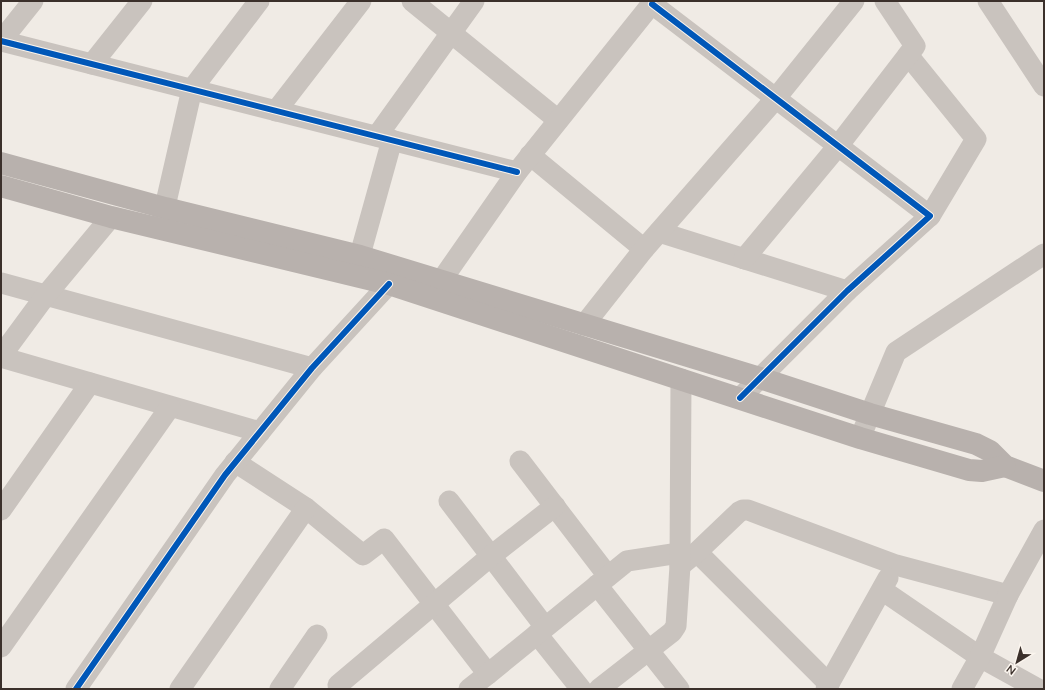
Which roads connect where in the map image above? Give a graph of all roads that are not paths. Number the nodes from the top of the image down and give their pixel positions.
1 (33, 1) edge
2 (142, 1) edge
3 (259, 1) edge
4 (361, 1) edge
5 (412, 1) edge
6 (474, 1) edge
7 (854, 1) edge
8 (886, 1) edge
9 (988, 1) edge
10 (653, 3) edge
11 (450, 32) junction
12 (1, 41) edge
13 (908, 55) junction
14 (92, 64) junction
15 (1044, 86) edge
16 (192, 89) junction
17 (776, 98) junction
18 (276, 111) junction
19 (558, 120) junction
20 (384, 138) junction
21 (838, 146) junction
22 (530, 155) junction
23 (1, 163) edge
24 (517, 172) junction
25 (1, 186) edge
26 (165, 208) junction
27 (930, 216) junction
28 (111, 217) junction
29 (160, 229) junction
30 (658, 232) junction
31 (644, 249) junction
32 (1044, 254) edge
33 (744, 259) junction
34 (357, 266) junction
35 (441, 281) junction
36 (1, 283) edge
37 (389, 284) junction
38 (847, 291) junction
39 (46, 295) junction
40 (584, 325) junction
41 (1, 357) edge
42 (312, 368) junction
43 (760, 378) junction
44 (681, 379) junction
45 (90, 383) junction
46 (740, 398) junction
47 (170, 406) junction
48 (870, 414) junction
49 (260, 432) junction
50 (860, 438) junction
51 (520, 461) dead end
52 (235, 462) junction
53 (1005, 466) junction
54 (1044, 481) edge
55 (449, 501) dead end
56 (555, 506) junction
57 (306, 508) junction
58 (1, 510) edge
59 (1044, 530) edge
60 (491, 556) junction
61 (685, 557) junction
62 (896, 565) junction
63 (602, 580) junction
64 (882, 590) junction
65 (1008, 595) junction
66 (434, 604) junction
67 (541, 630) junction
68 (317, 635) dead end
69 (1, 647) edge
70 (649, 650) junction
71 (980, 657) junction
72 (480, 683) edge
73 (338, 685) dead end
74 (828, 687) edge
75 (76, 689) edge
76 (180, 689) edge
77 (280, 689) edge
78 (580, 689) edge
79 (600, 689) edge
80 (679, 689) edge
81 (962, 689) edge
82 (1038, 689) edge

1 - 12 street
2 - 14 street
3 - 16 street
4 - 18 street
5 - 11 street
6 - 11 street
7 - 17 street
8 - 13 street
9 - 15 street
10 - 17 street
10 - 19 street
11 - 19 street
11 - 20 street
12 - 14 street
13 - 21 street
13 - 27 street
14 - 16 street
16 - 18 street
16 - 26 street
17 - 21 street
17 - 30 street
18 - 20 street
19 - 22 street
20 - 24 street
20 - 34 street
21 - 27 street
21 - 33 street
22 - 24 street
22 - 31 street
23 - 26 main road
24 - 35 street
25 - 28 main road
26 - 29 street
26 - 34 main road
27 - 38 street
28 - 29 main road
28 - 39 street
29 - 34 main road
30 - 31 street
30 - 33 street
31 - 40 street
32 - 48 street
33 - 38 street
34 - 35 main road
34 - 37 main road
35 - 40 main road
36 - 39 street
37 - 42 street
37 - 44 main road
38 - 43 street
39 - 41 street
39 - 42 street
40 - 43 main road
41 - 45 street
42 - 49 street
43 - 46 street
43 - 48 main road
44 - 46 main road
44 - 61 street
45 - 47 street
45 - 58 street
46 - 50 main road
47 - 49 street
47 - 69 street
48 - 50 street
48 - 53 main road
49 - 52 street
50 - 53 main road
51 - 56 street
52 - 57 street
52 - 75 street
53 - 54 main road
55 - 60 street
56 - 60 street
56 - 63 street
57 - 66 street
57 - 76 street
59 - 65 street
60 - 66 street
60 - 67 street
61 - 62 street
61 - 63 street
61 - 70 street
61 - 74 street
62 - 64 street
62 - 65 street
63 - 67 street
63 - 70 street
64 - 71 street
64 - 74 street
65 - 71 street
66 - 72 street
66 - 73 street
67 - 72 street
67 - 78 street
68 - 77 street
70 - 79 street
70 - 80 street
71 - 81 street
71 - 82 street

